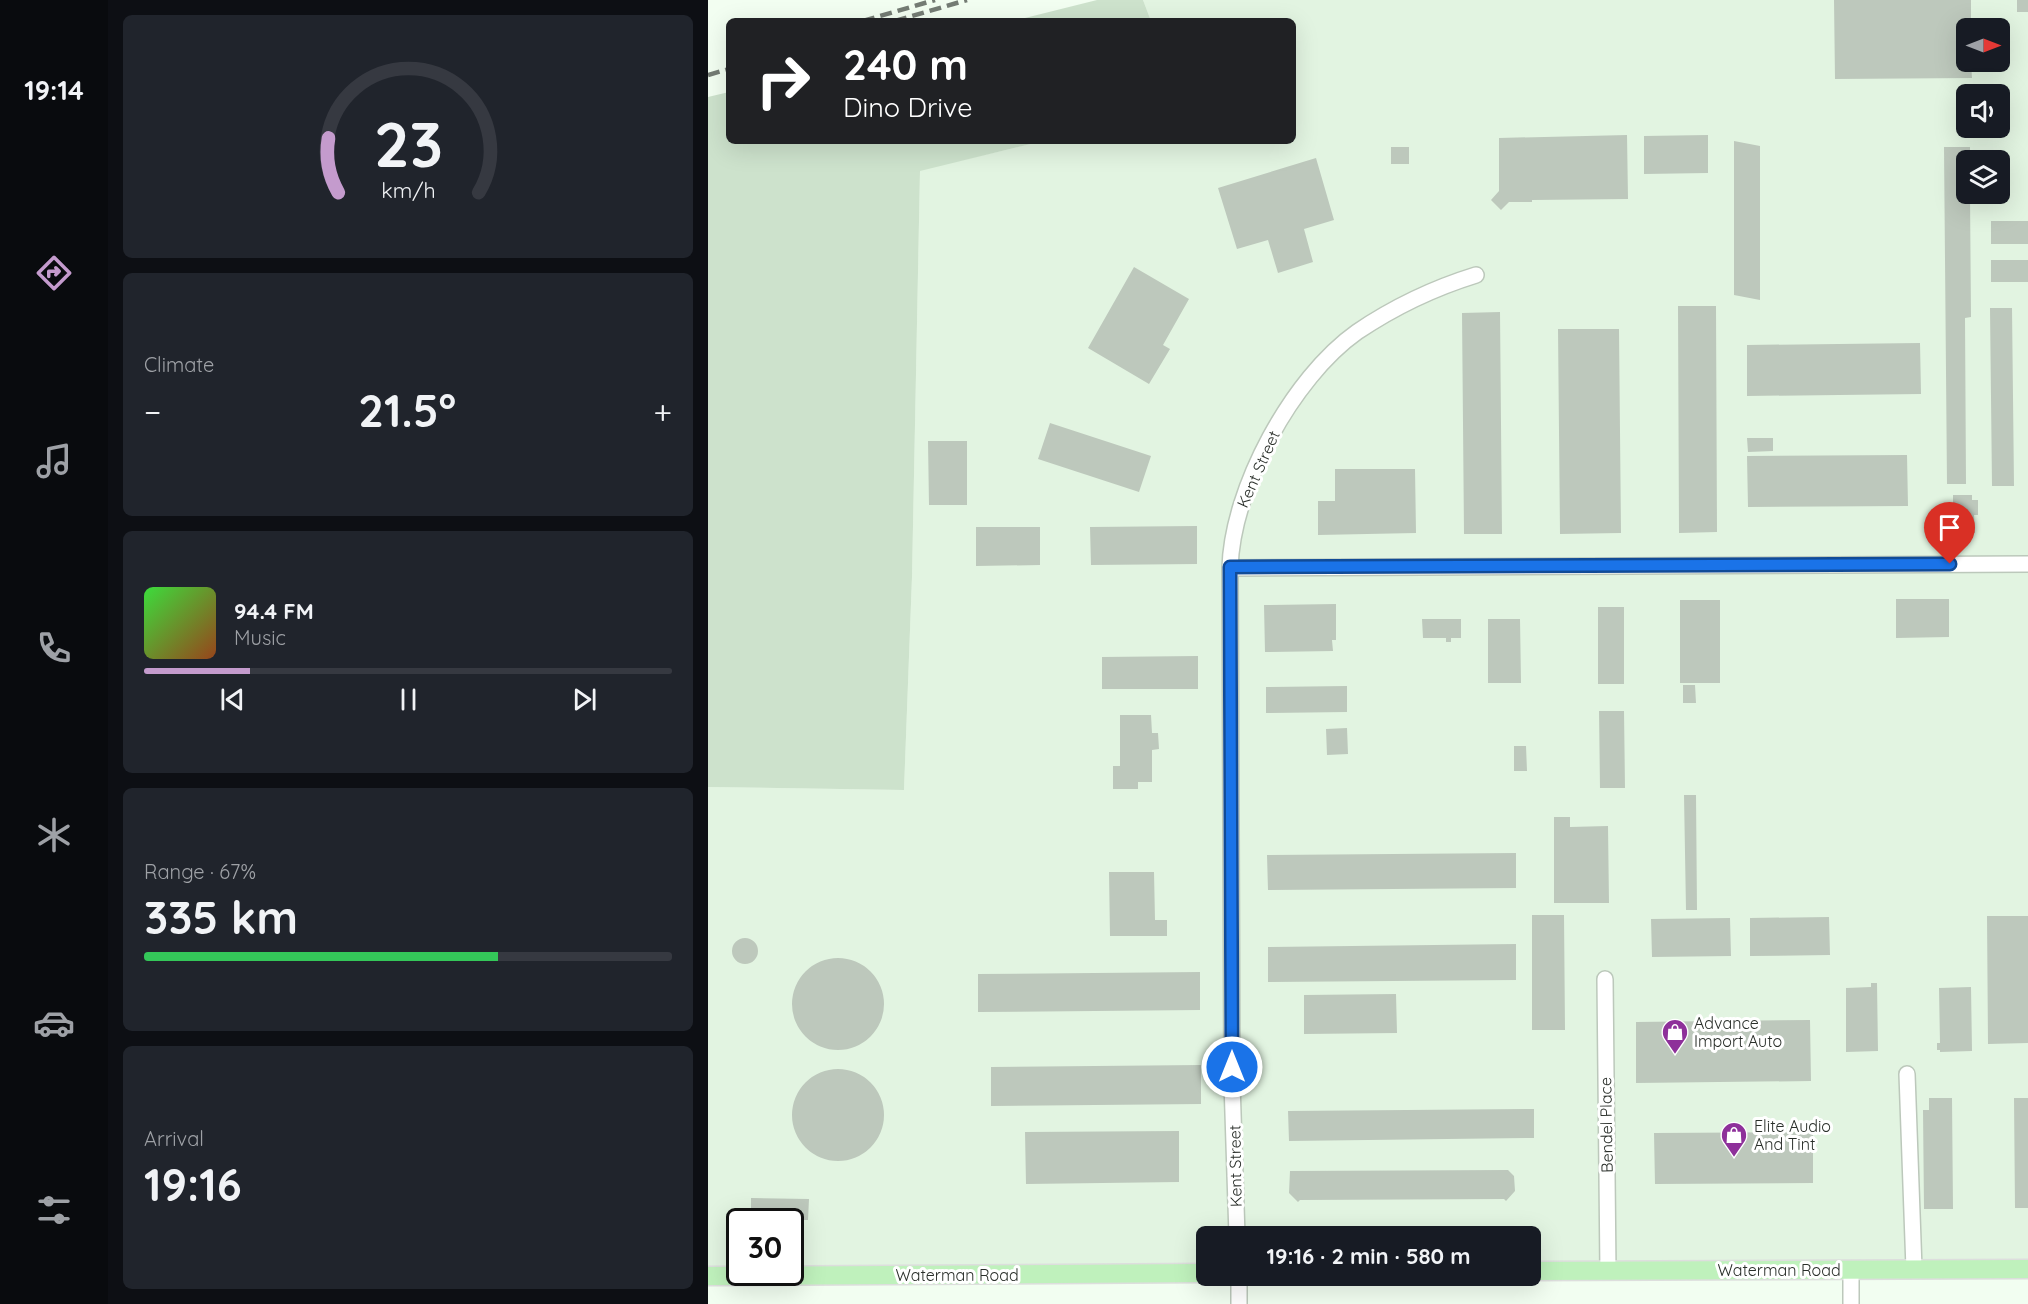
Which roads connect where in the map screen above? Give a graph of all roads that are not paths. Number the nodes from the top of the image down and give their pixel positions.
1 (1476, 275) dead end
2 (2028, 564) edge
3 (1230, 567) junction
4 (1605, 979) dead end
5 (1907, 1074) dead end
6 (1237, 1226) edge
7 (1914, 1269) junction
8 (2028, 1269) edge
9 (1851, 1270) junction
10 (1541, 1271) edge
11 (1608, 1271) junction
12 (1196, 1273) edge
13 (708, 1276) edge
14 (1239, 1286) edge
15 (1239, 1304) edge
16 (1851, 1304) edge

1 - 3 street, Kent Street
2 - 3 street
3 - 6 street, Kent Street
4 - 11 street, Bendel Place
5 - 7 street
7 - 8 main road, Waterman Road
7 - 9 main road, Waterman Road
9 - 11 main road, Waterman Road
9 - 16 street
10 - 11 main road, Waterman Road
12 - 13 main road, Waterman Road
14 - 15 street

